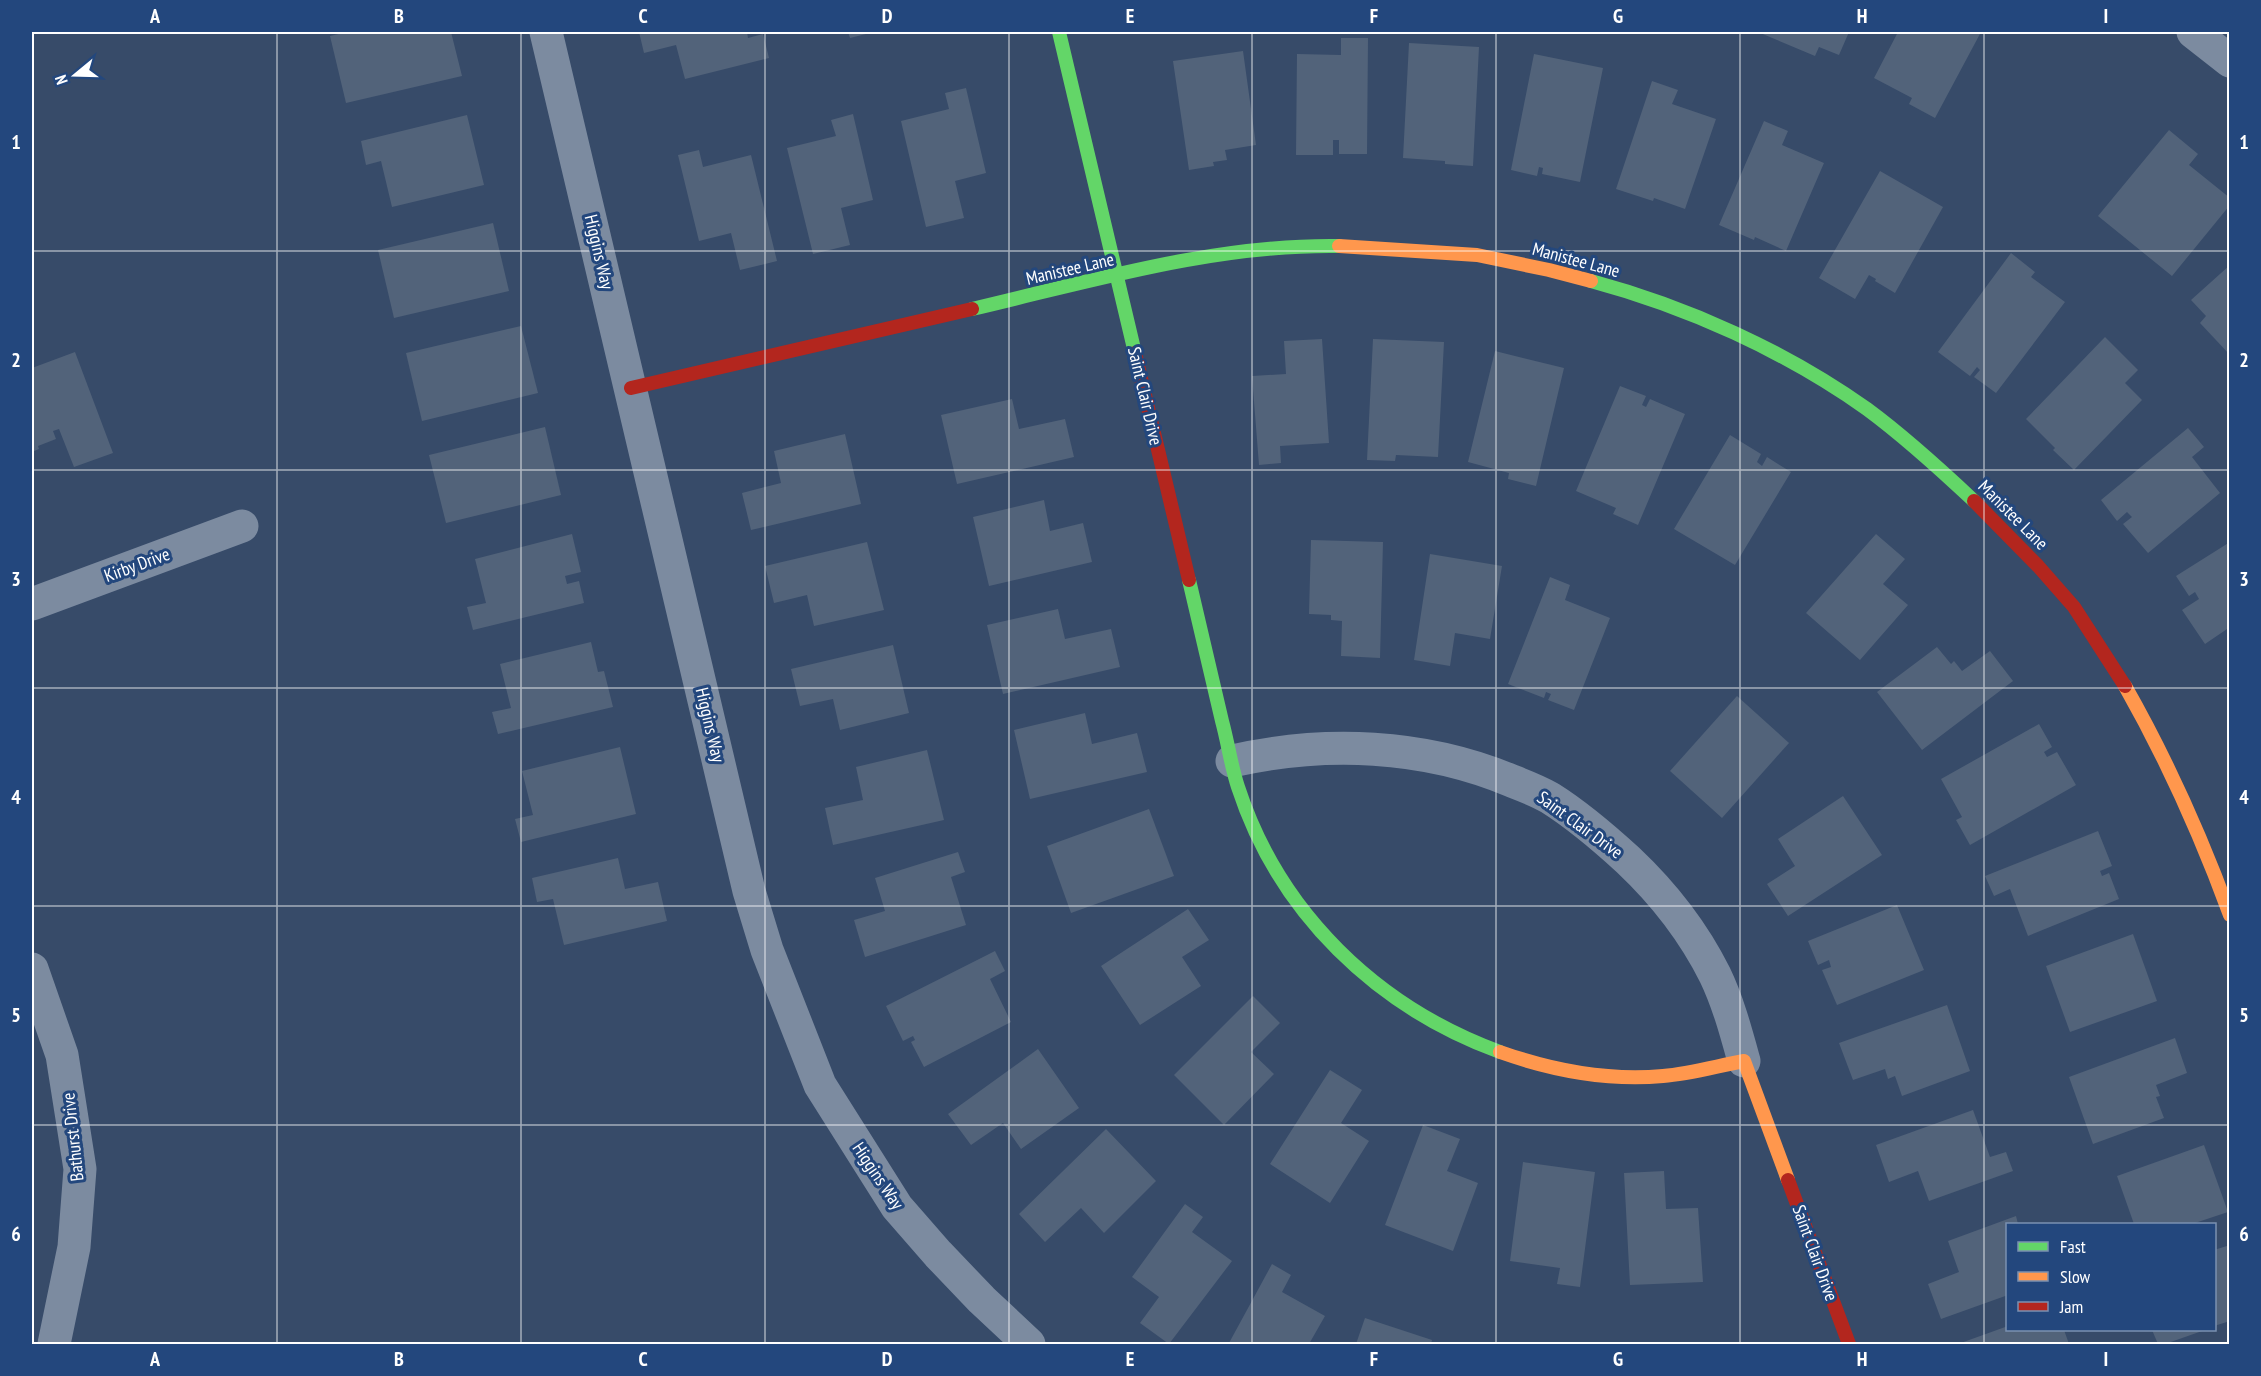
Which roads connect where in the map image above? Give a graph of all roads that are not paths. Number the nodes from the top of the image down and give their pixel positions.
1 (546, 32) edge
2 (1059, 32) edge
3 (2193, 32) edge
4 (2229, 61) edge
5 (1118, 276) junction
6 (631, 388) junction
7 (243, 525) dead end
8 (32, 604) edge
9 (1232, 760) junction
10 (2229, 915) edge
11 (32, 969) edge
12 (1744, 1061) junction
13 (54, 1344) edge
14 (1029, 1344) edge
15 (1849, 1344) edge

1 - 6 street, Higgins Way
2 - 5 street, Saint Clair Drive
3 - 4 street
5 - 6 street, Manistee Lane
5 - 9 street, Saint Clair Drive
5 - 10 street, Manistee Lane
6 - 14 street, Higgins Way
7 - 8 street, Kirby Drive
9 - 12 street, Saint Clair Drive
9 - 12 street, Saint Clair Drive
11 - 13 street, Bathurst Drive
12 - 15 street, Saint Clair Drive

